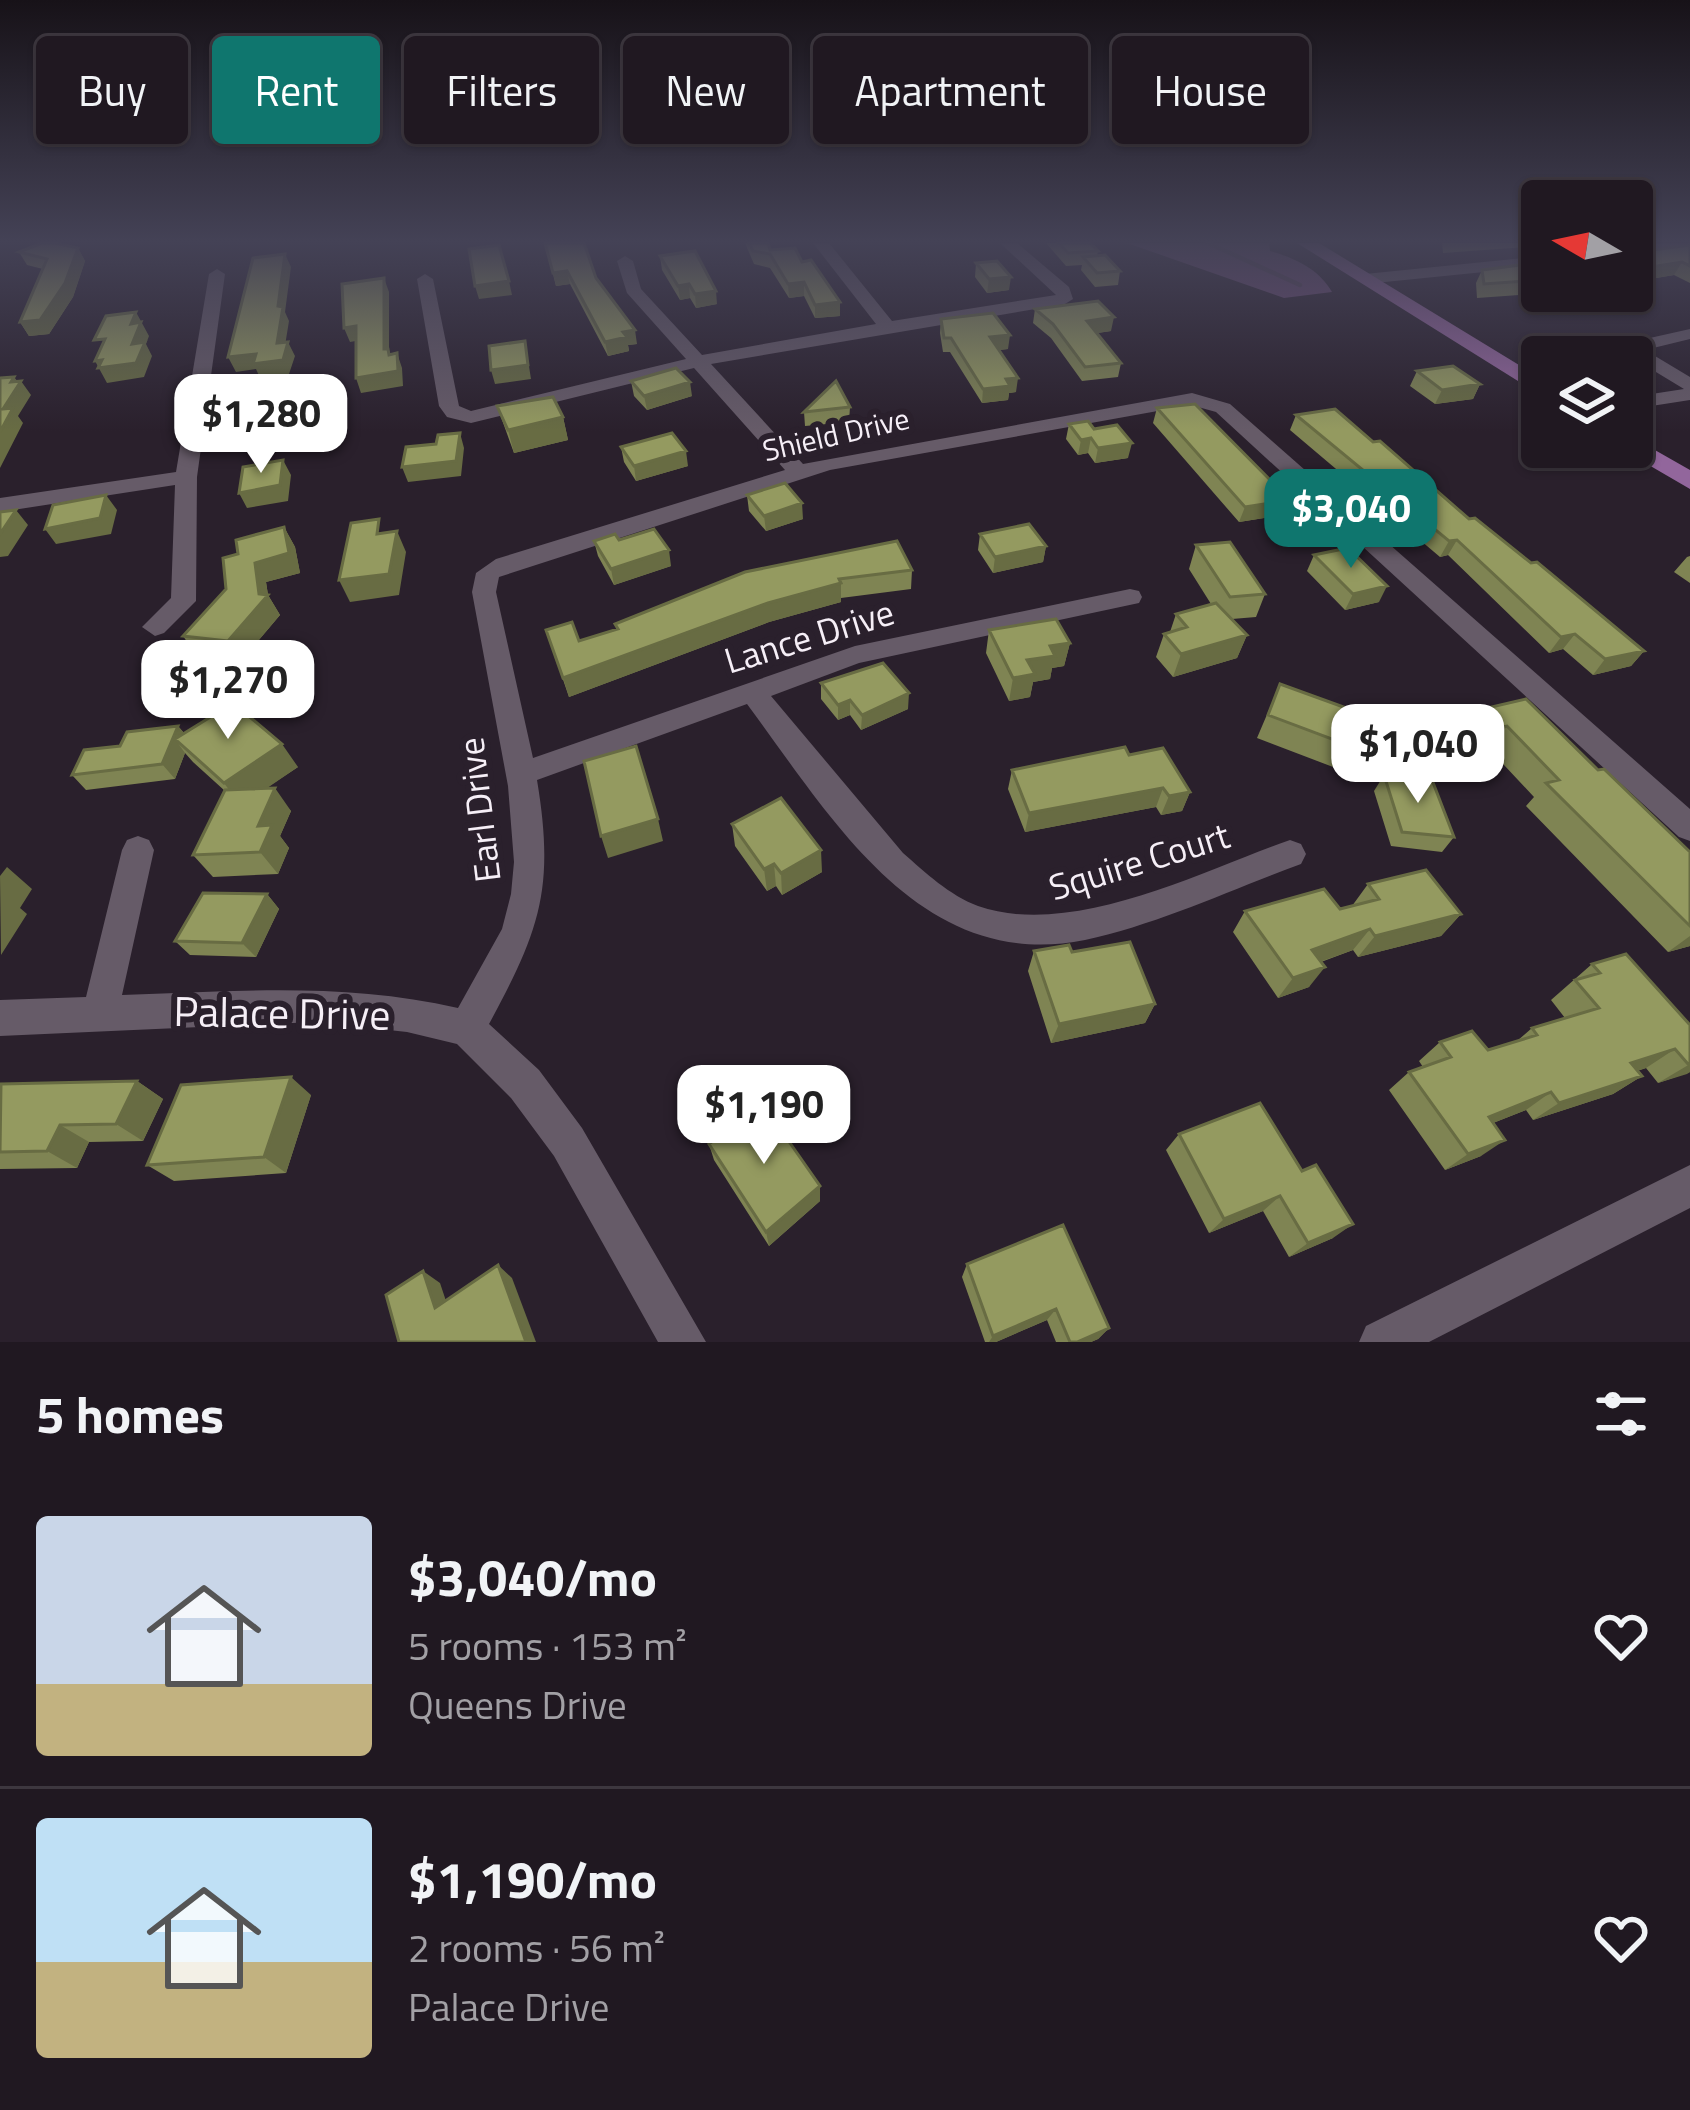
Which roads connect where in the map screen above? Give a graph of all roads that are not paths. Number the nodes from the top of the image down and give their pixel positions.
1 (212, 306) edge
2 (430, 306) edge
3 (647, 306) edge
4 (870, 306) edge
5 (1025, 306) edge
6 (1415, 306) edge
7 (1422, 306) edge
8 (888, 328) junction
9 (1690, 334) edge
10 (698, 362) junction
11 (1521, 362) edge
12 (1521, 375) edge
13 (1690, 390) edge
14 (1653, 399) edge
15 (1653, 441) edge
16 (1653, 458) edge
17 (1690, 464) edge
18 (798, 471) junction
19 (186, 477) junction
20 (1690, 481) edge
21 (0, 505) edge
22 (488, 573) joint
23 (1130, 597) dead end
24 (155, 627) dead end
25 (751, 690) junction
26 (518, 775) junction
27 (1690, 828) edge
28 (138, 850) dead end
29 (1291, 854) dead end
30 (100, 1012) junction
31 (0, 1018) edge
32 (467, 1028) junction
33 (1690, 1186) edge
34 (683, 1342) edge
35 (1382, 1342) edge

1 - 19 street
2 - 10 street
3 - 10 street
4 - 8 street
5 - 8 street
6 - 12 main road
7 - 11 main road
8 - 10 street
9 - 13 street
10 - 18 street
13 - 14 street
15 - 17 main road
16 - 20 main road
18 - 22 street, Shield Drive
18 - 27 street, Shield Drive
19 - 21 street
19 - 24 street
22 - 26 street, Earl Drive
23 - 25 street, Lance Drive
25 - 26 street, Lance Drive
25 - 29 street, Squire Court
26 - 32 street, Earl Drive
28 - 30 street
30 - 31 street, Palace Drive
30 - 32 street, Palace Drive
32 - 34 street
33 - 35 street

